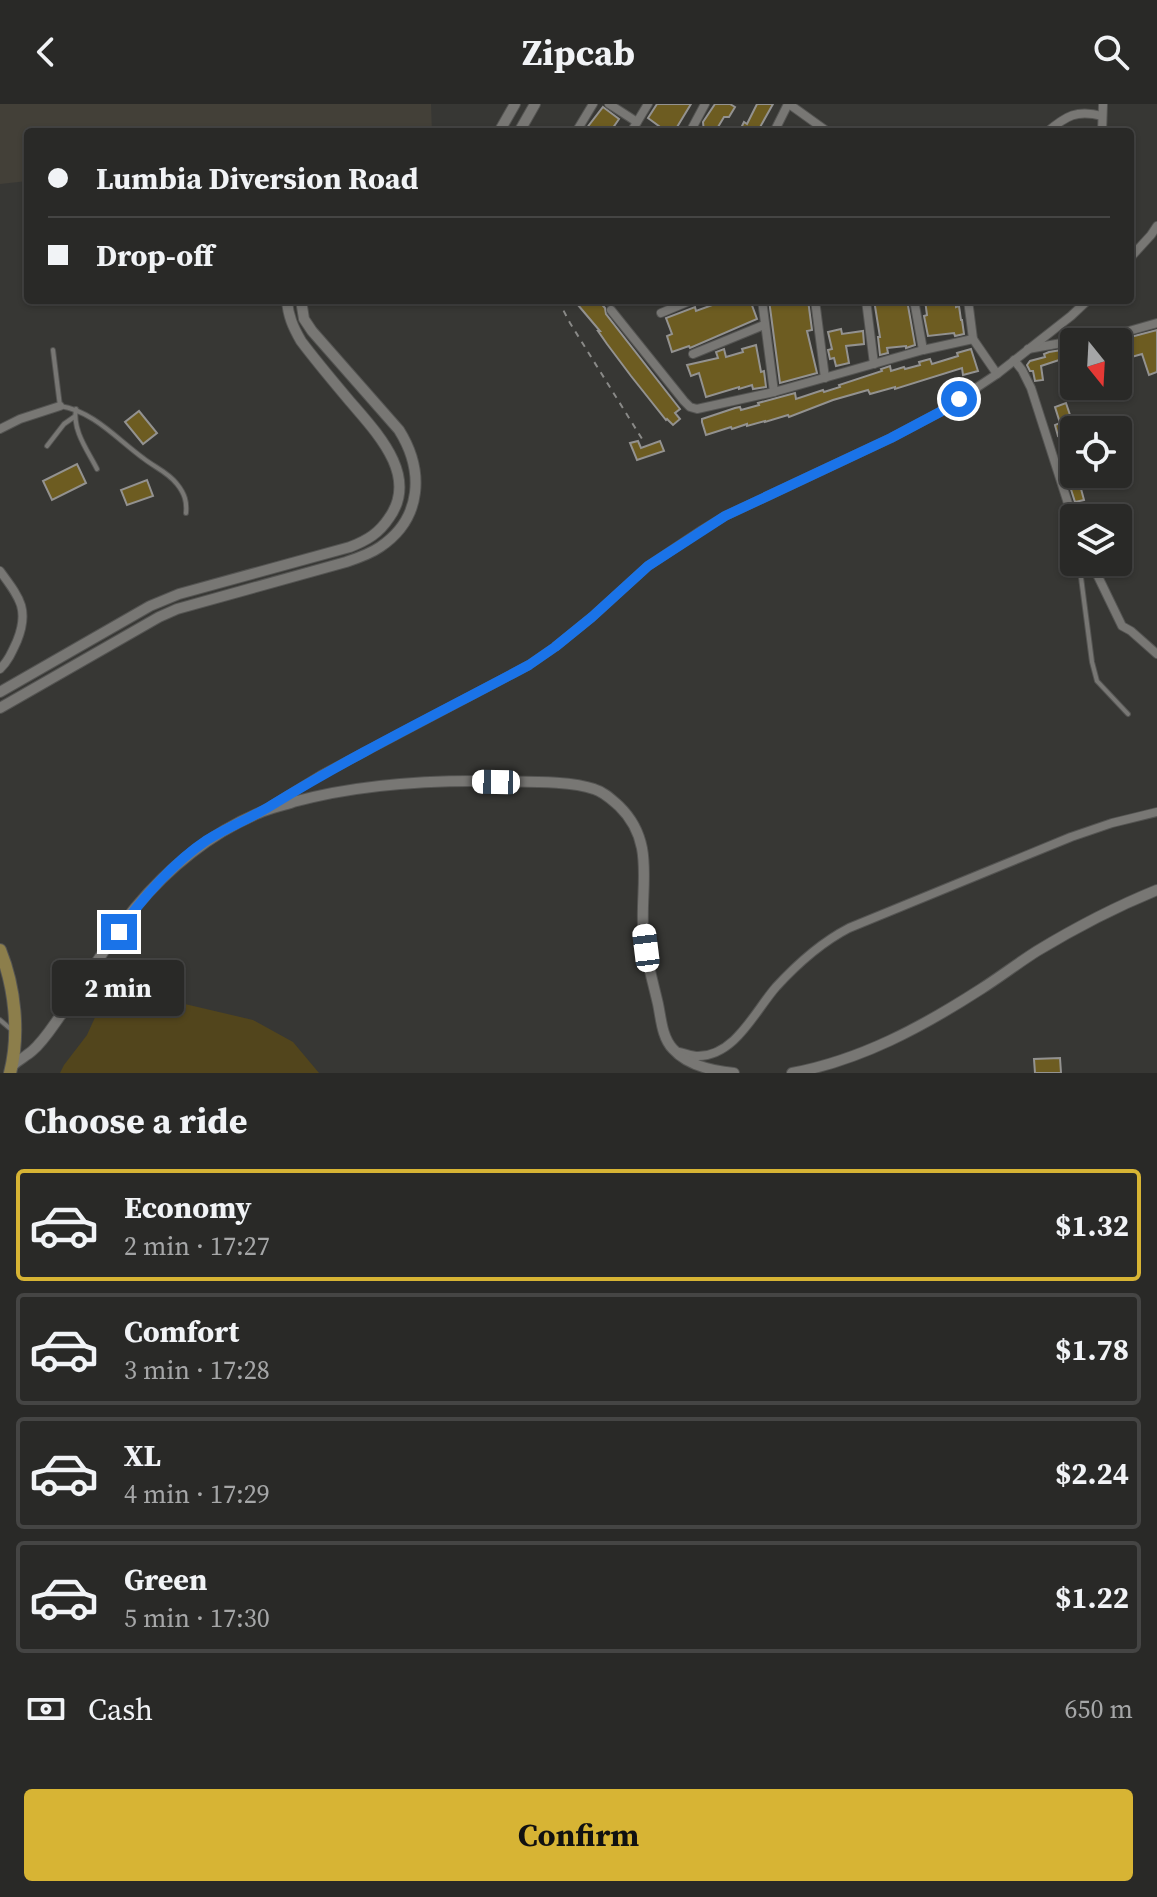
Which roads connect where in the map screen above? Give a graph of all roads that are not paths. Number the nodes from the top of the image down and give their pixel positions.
1 (515, 104) edge
2 (535, 104) edge
3 (593, 104) edge
4 (609, 104) edge
5 (648, 104) edge
6 (705, 104) edge
7 (788, 104) edge
8 (1103, 104) edge
9 (1102, 116) junction
10 (637, 122) junction
11 (501, 128) edge
12 (521, 128) edge
13 (578, 128) edge
14 (633, 128) edge
15 (692, 128) edge
16 (776, 128) edge
17 (822, 128) edge
18 (1052, 128) edge
19 (1102, 128) edge
20 (1157, 226) edge
21 (1134, 254) edge
22 (287, 304) edge
23 (302, 304) edge
24 (682, 304) edge
25 (762, 304) edge
26 (816, 304) edge
27 (866, 304) edge
28 (915, 304) edge
29 (969, 304) edge
30 (1084, 304) edge
31 (611, 310) dead end
32 (661, 313) dead end
33 (1157, 323) edge
34 (764, 325) junction
35 (973, 339) junction
36 (1027, 349) junction
37 (53, 350) dead end
38 (923, 350) junction
39 (693, 354) dead end
40 (1014, 360) junction
41 (874, 364) junction
42 (997, 374) junction
43 (825, 378) junction
44 (774, 392) junction
45 (60, 406) junction
46 (76, 409) junction
47 (74, 417) junction
48 (0, 429) edge
49 (47, 446) dead end
50 (97, 469) dead end
51 (1068, 504) edge
52 (186, 513) dead end
53 (0, 571) edge
54 (1081, 576) edge
55 (1098, 576) edge
56 (1157, 654) edge
57 (0, 669) edge
58 (0, 692) edge
59 (0, 708) edge
60 (1128, 714) dead end
61 (262, 811) junction
62 (1157, 812) edge
63 (1157, 890) edge
64 (0, 950) edge
65 (0, 1020) edge
66 (15, 1033) junction
67 (676, 1052) junction
68 (12, 1069) edge
69 (734, 1073) edge
70 (792, 1073) edge

1 - 11 street
2 - 12 street
3 - 13 street
4 - 10 street
5 - 10 street
6 - 15 street
7 - 16 street
7 - 17 street
8 - 9 street
9 - 18 street
9 - 19 street
10 - 14 street
20 - 21 street
22 - 58 street
23 - 59 street
24 - 32 street
25 - 34 street
26 - 43 street
27 - 41 street
28 - 38 street
29 - 35 street
30 - 36 street
31 - 44 street
33 - 36 street
34 - 39 street
34 - 44 street
35 - 38 street
35 - 42 street
36 - 40 street
37 - 45 lane
38 - 41 street
40 - 42 street
40 - 51 street
41 - 43 street
42 - 61 street
43 - 44 street
45 - 46 lane
45 - 48 street
46 - 47 lane
46 - 52 lane
47 - 49 lane
47 - 50 lane
53 - 57 street
54 - 60 lane
55 - 56 street
61 - 67 street
61 - 68 street
62 - 67 street
63 - 70 street
64 - 66 main road
65 - 66 lane
66 - 68 main road
67 - 69 street

